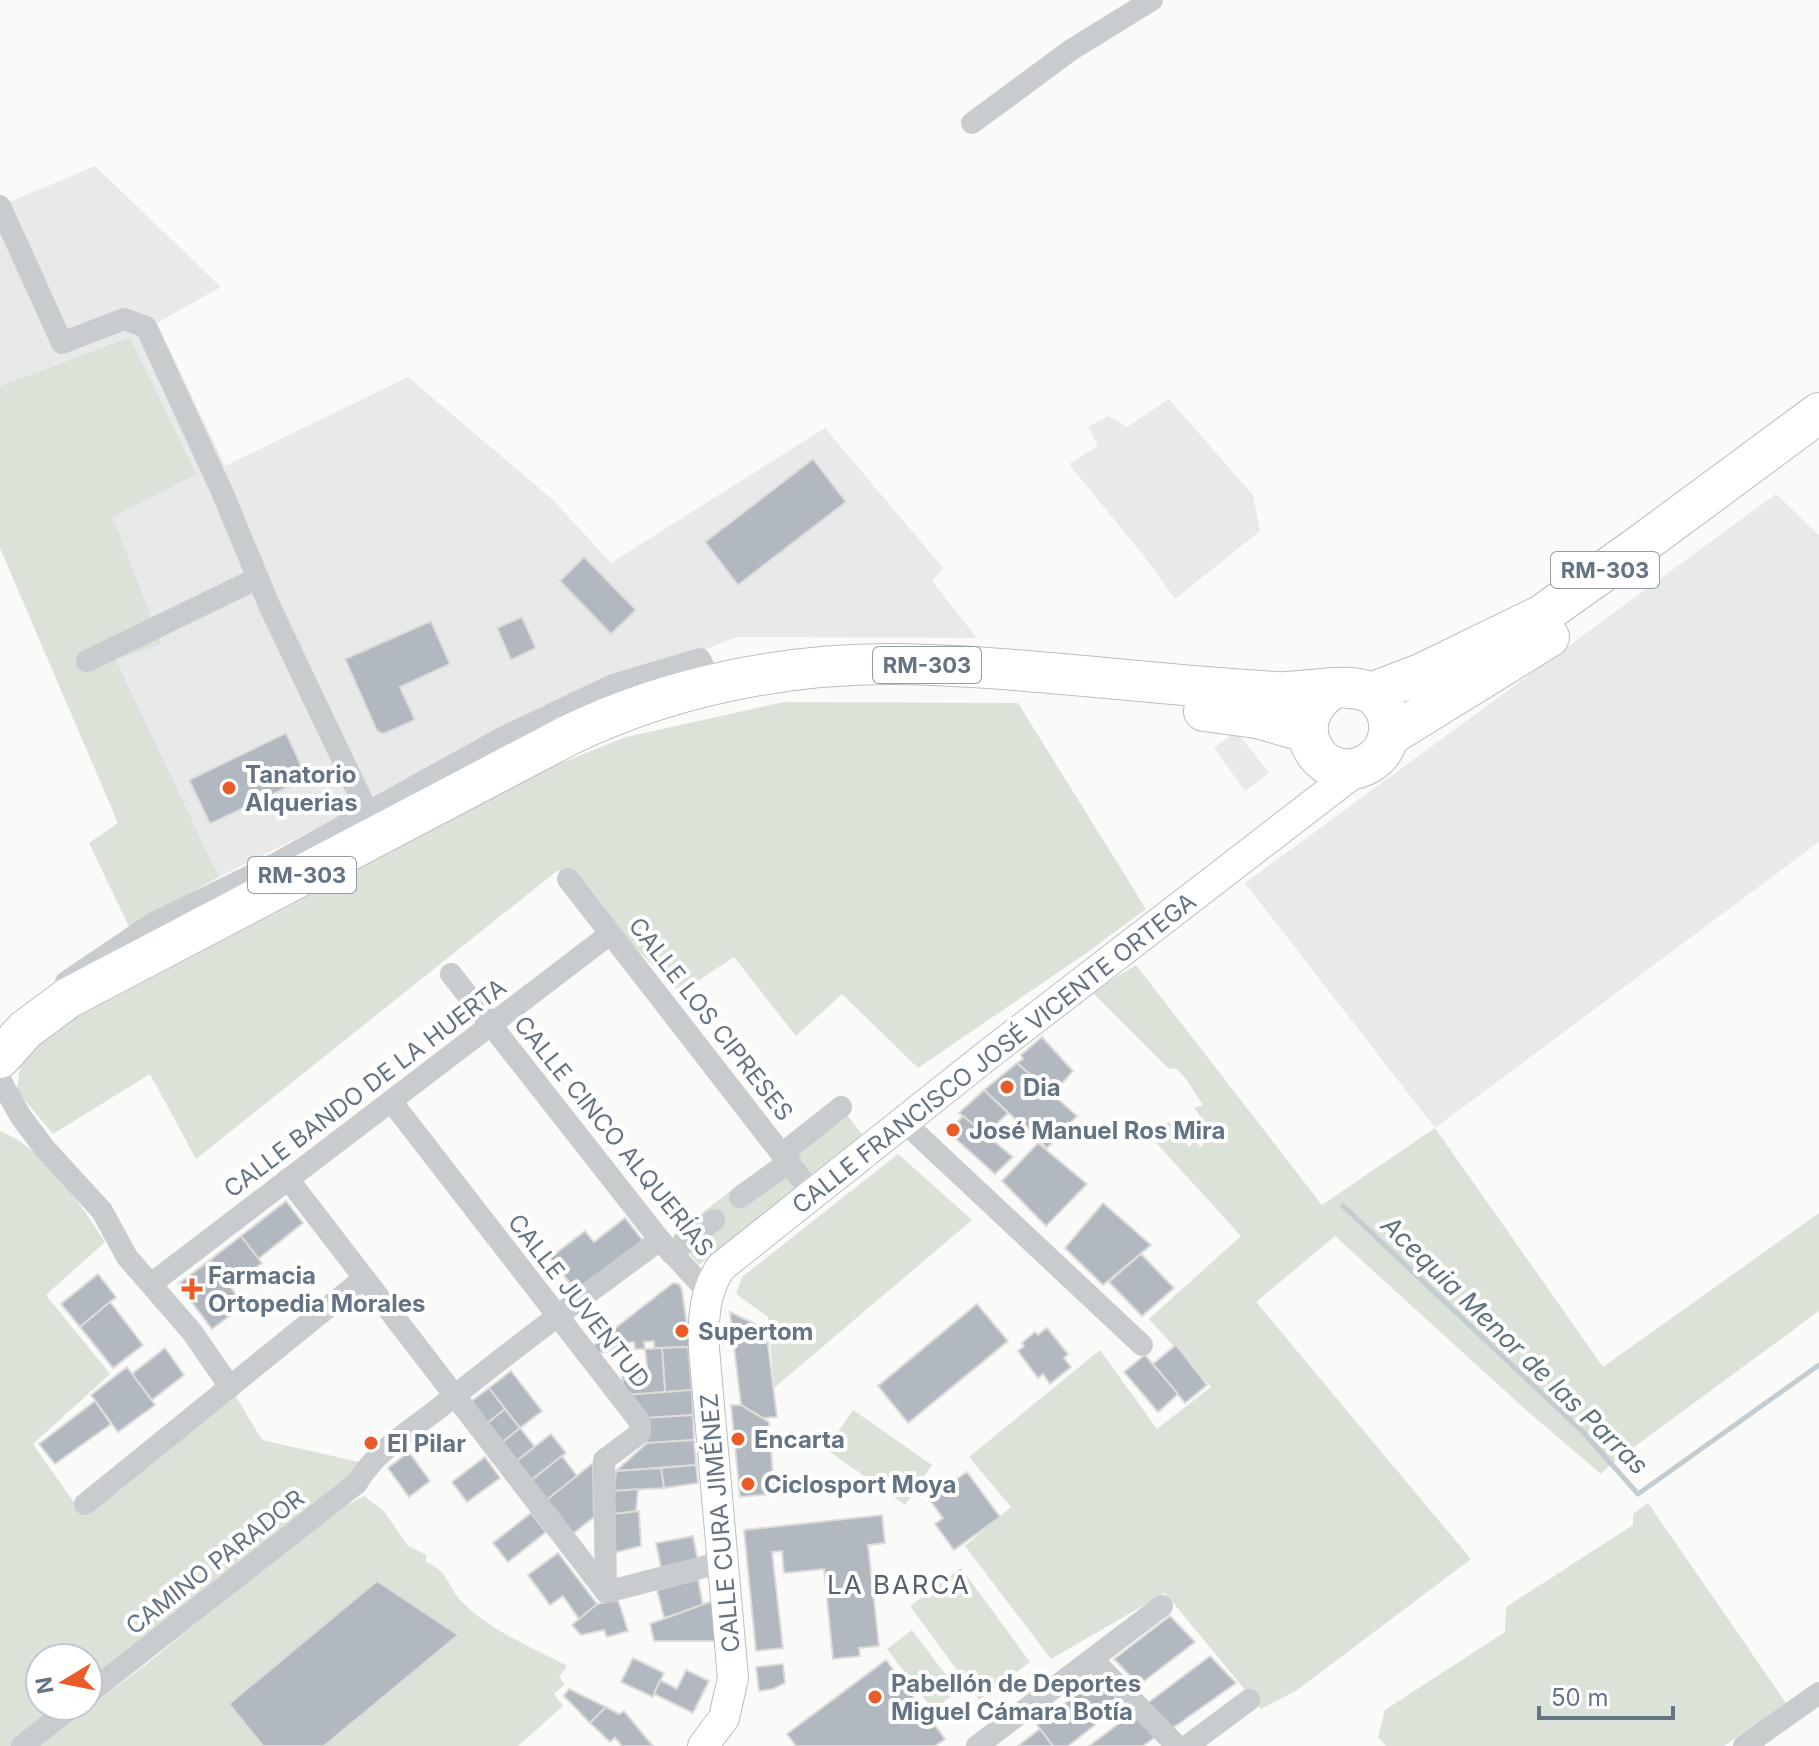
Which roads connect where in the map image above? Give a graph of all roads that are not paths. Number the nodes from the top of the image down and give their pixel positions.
1 (1152, 0) edge
2 (972, 123) dead end
3 (0, 206) edge
4 (1819, 413) edge
5 (1819, 434) edge
6 (258, 578) junction
7 (87, 661) dead end
8 (712, 685) junction
9 (1331, 690) junction
10 (1371, 693) junction
11 (1389, 736) junction
12 (1313, 744) junction
13 (537, 752) junction
14 (1361, 767) junction
15 (367, 811) junction
16 (1291, 823) junction
17 (568, 879) dead end
18 (610, 934) junction
19 (451, 974) dead end
20 (68, 998) junction
21 (14, 1014) edge
22 (491, 1025) junction
23 (0, 1058) edge
24 (0, 1080) edge
25 (391, 1101) junction
26 (841, 1107) dead end
27 (0, 1116) edge
28 (903, 1121) junction
29 (46, 1150) junction
30 (787, 1158) junction
31 (288, 1179) junction
32 (812, 1193) junction
33 (740, 1197) dead end
34 (714, 1220) dead end
35 (665, 1247) junction
36 (363, 1279) junction
37 (151, 1284) junction
38 (708, 1292) junction
39 (558, 1314) junction
40 (1142, 1345) dead end
41 (230, 1387) junction
42 (454, 1396) junction
43 (85, 1504) dead end
44 (723, 1562) junction
45 (606, 1592) junction
46 (1162, 1606) dead end
47 (1092, 1659) junction
48 (104, 1681) edge
49 (1819, 1693) edge
50 (1249, 1700) dead end
51 (53, 1722) edge
52 (711, 1744) edge
53 (22, 1746) edge
54 (977, 1746) edge
55 (1177, 1746) edge
56 (1187, 1746) edge
57 (1744, 1746) edge

1 - 2 street
3 - 6 street
4 - 10 highway, RM-303
5 - 11 highway, RM-303
6 - 7 street
6 - 15 street
8 - 9 highway, RM-303
8 - 13 highway, RM-303
8 - 15 street
9 - 10 highway, RM-303
9 - 12 highway
10 - 11 highway
11 - 14 highway, RM-303
12 - 13 highway, RM-303
12 - 14 highway, RM-303
12 - 16 street
13 - 20 highway, RM-303
14 - 16 street, CALLE FRANCISCO JOSÉ VICENTE ORTEGA
15 - 21 street
16 - 28 street, CALLE FRANCISCO JOSÉ VICENTE ORTEGA
17 - 18 street, CALLE LOS CIPRESES
18 - 22 street, CALLE BANDO DE LA HUERTA
18 - 30 street, CALLE LOS CIPRESES
19 - 22 street, CALLE CINCO ALQUERÍAS
20 - 21 highway, RM-303
20 - 23 highway, RM-303
22 - 25 street, CALLE BANDO DE LA HUERTA
22 - 35 street, CALLE CINCO ALQUERÍAS
24 - 29 street
25 - 31 street, CALLE BANDO DE LA HUERTA
25 - 39 street, CALLE JUVENTUD
26 - 30 street
27 - 29 street
28 - 32 street, CALLE FRANCISCO JOSÉ VICENTE ORTEGA
28 - 40 street
29 - 37 street
30 - 32 street, CALLE LOS CIPRESES
30 - 33 street
31 - 36 street
31 - 37 street, CALLE BANDO DE LA HUERTA
32 - 38 street, CALLE FRANCISCO JOSÉ VICENTE ORTEGA
34 - 35 street, CAMINO PARADOR
35 - 38 street, CALLE CINCO ALQUERÍAS
35 - 39 street, CAMINO PARADOR
36 - 41 street
36 - 42 street
37 - 41 street
38 - 44 street, CALLE CURA JIMÉNEZ
39 - 42 street, CAMINO PARADOR
39 - 45 street, CALLE JUVENTUD
41 - 43 street
42 - 45 street
42 - 48 street, CAMINO PARADOR
44 - 45 street
44 - 52 street, CALLE CURA JIMÉNEZ
46 - 47 street
47 - 54 street
47 - 55 street
49 - 57 street
50 - 56 street
51 - 53 street

